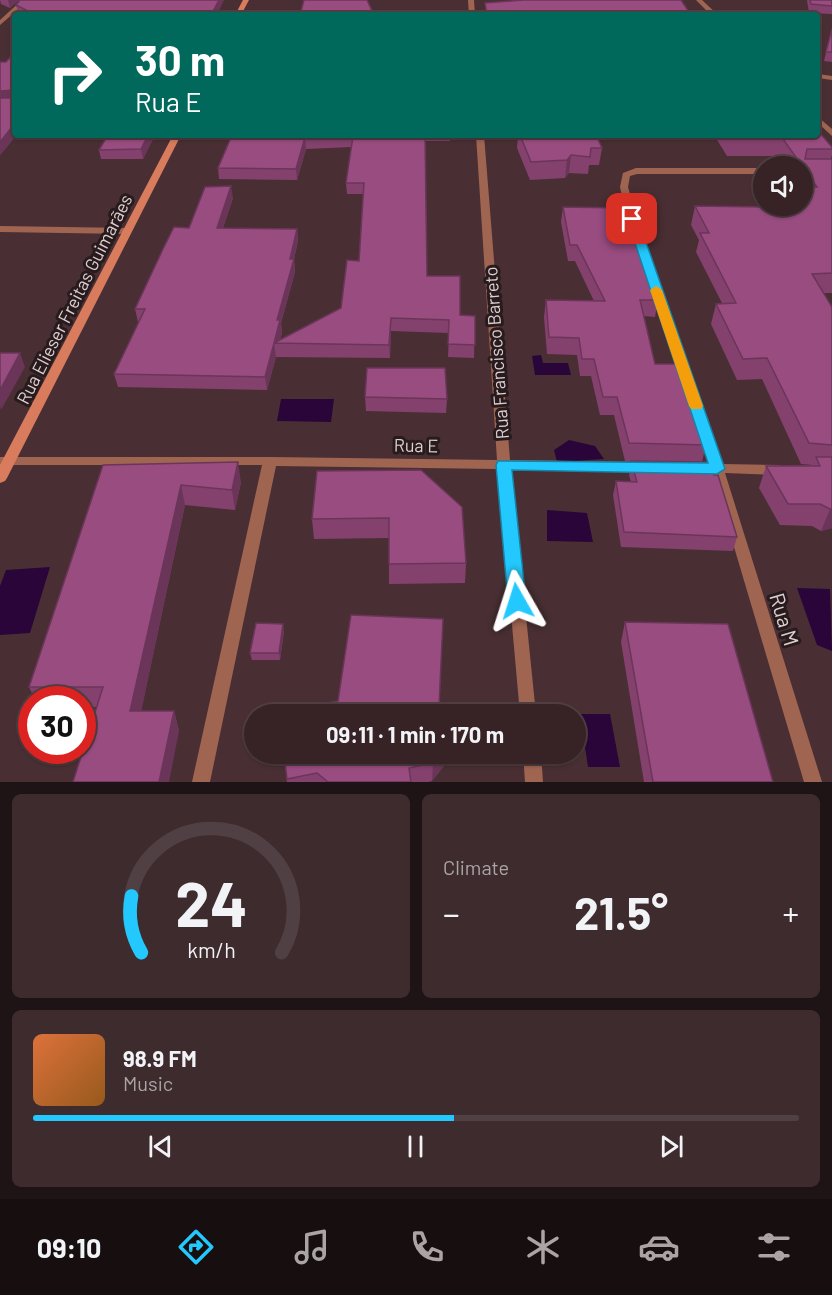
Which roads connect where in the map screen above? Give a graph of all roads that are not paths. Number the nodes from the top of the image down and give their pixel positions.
1 (26, 0) edge
2 (699, 0) edge
3 (13, 12) edge
4 (712, 12) edge
5 (0, 14) edge
6 (11, 14) joint
7 (0, 23) edge
8 (820, 121) edge
9 (832, 134) edge
10 (175, 138) edge
11 (480, 138) edge
12 (753, 171) edge
13 (0, 229) edge
14 (127, 231) junction
15 (5, 461) edge
16 (270, 461) junction
17 (504, 465) junction
18 (662, 468) edge
19 (684, 468) edge
20 (717, 469) junction
21 (798, 471) edge
22 (0, 478) edge
23 (527, 704) edge
24 (532, 764) edge
25 (201, 782) edge
26 (534, 782) edge
27 (813, 782) edge

1 - 3 street
2 - 4 street
5 - 6 street
6 - 7 street
8 - 9 street
10 - 14 street, Rua Elieser Freitas Guimarães
11 - 17 street, Rua Francisco Barreto
12 - 20 street, Rua M
13 - 14 street
14 - 15 street, Rua Elieser Freitas Guimarães
15 - 16 street, Rua E
15 - 22 street, Rua Elieser Freitas Guimarães
16 - 17 street, Rua E
16 - 25 street
17 - 18 street, Rua E
17 - 23 street, Rua Francisco Barreto
19 - 20 street
20 - 21 street
20 - 27 street, Rua M
24 - 26 street

